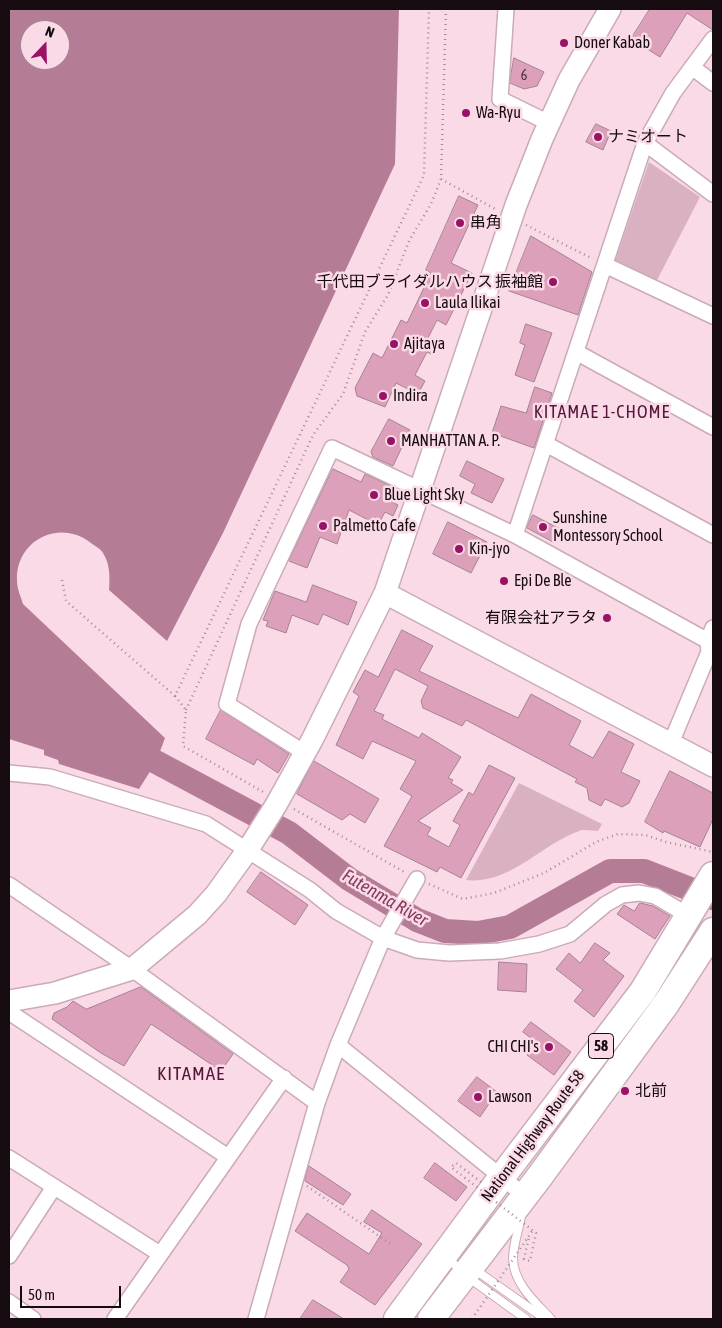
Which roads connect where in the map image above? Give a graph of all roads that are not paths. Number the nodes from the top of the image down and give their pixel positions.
1 (506, 9) edge
2 (610, 9) edge
3 (713, 39) edge
4 (692, 67) junction
5 (713, 83) edge
6 (549, 123) junction
7 (645, 143) junction
8 (713, 194) edge
9 (605, 265) junction
10 (713, 316) edge
11 (576, 352) junction
12 (713, 427) edge
13 (546, 444) junction
14 (420, 491) junction
15 (515, 535) junction
16 (713, 535) edge
17 (385, 593) junction
18 (710, 635) edge
19 (671, 743) junction
20 (305, 753) junction
21 (713, 766) edge
22 (9, 773) edge
23 (249, 847) junction
24 (713, 875) edge
25 (417, 879) road end
26 (9, 885) edge
27 (686, 910) junction
28 (713, 930) edge
29 (385, 933) junction
30 (132, 969) junction
31 (9, 1001) edge
32 (9, 1012) edge
33 (338, 1045) junction
34 (284, 1078) junction
35 (317, 1103) junction
36 (228, 1157) junction
37 (9, 1158) edge
38 (491, 1180) junction
39 (54, 1187) junction
40 (525, 1196) junction
41 (160, 1254) junction
42 (445, 1255) junction
43 (9, 1256) edge
44 (468, 1271) junction
45 (9, 1302) edge
46 (33, 1319) edge
47 (115, 1319) edge
48 (256, 1319) edge
49 (397, 1319) edge
50 (431, 1319) edge
51 (526, 1319) edge
52 (545, 1319) edge
53 (551, 1319) edge

1 - 6 street
2 - 6 street
3 - 4 street
4 - 5 street
4 - 7 street
6 - 14 street
7 - 8 street
7 - 9 street
9 - 10 street
9 - 11 street
11 - 12 street
11 - 13 street
13 - 15 street
13 - 16 street
14 - 15 street
14 - 17 street
14 - 20 street
15 - 18 street
17 - 19 street
17 - 20 street
18 - 19 street
19 - 21 street
20 - 23 street
22 - 23 street
23 - 29 street
23 - 30 street
24 - 27 highway, National Highway Route 58 / 58
25 - 29 street
26 - 30 street
27 - 29 street
27 - 38 highway, National Highway Route 58 / 58
28 - 40 highway, National Highway Route 58 / 58
29 - 33 street
30 - 31 street
30 - 34 street
32 - 36 street
33 - 35 street
33 - 38 street
34 - 35 street
34 - 36 street
35 - 48 street
36 - 41 street
37 - 39 street
38 - 40 street
38 - 42 highway, National Highway Route 58 / 58
39 - 41 street
39 - 43 street
40 - 44 highway, National Highway Route 58 / 58
40 - 53 lane
41 - 47 street
42 - 44 lane
42 - 49 highway, National Highway Route 58 / 58
44 - 50 highway, National Highway Route 58 / 58
44 - 51 lane
44 - 52 lane
45 - 46 street

